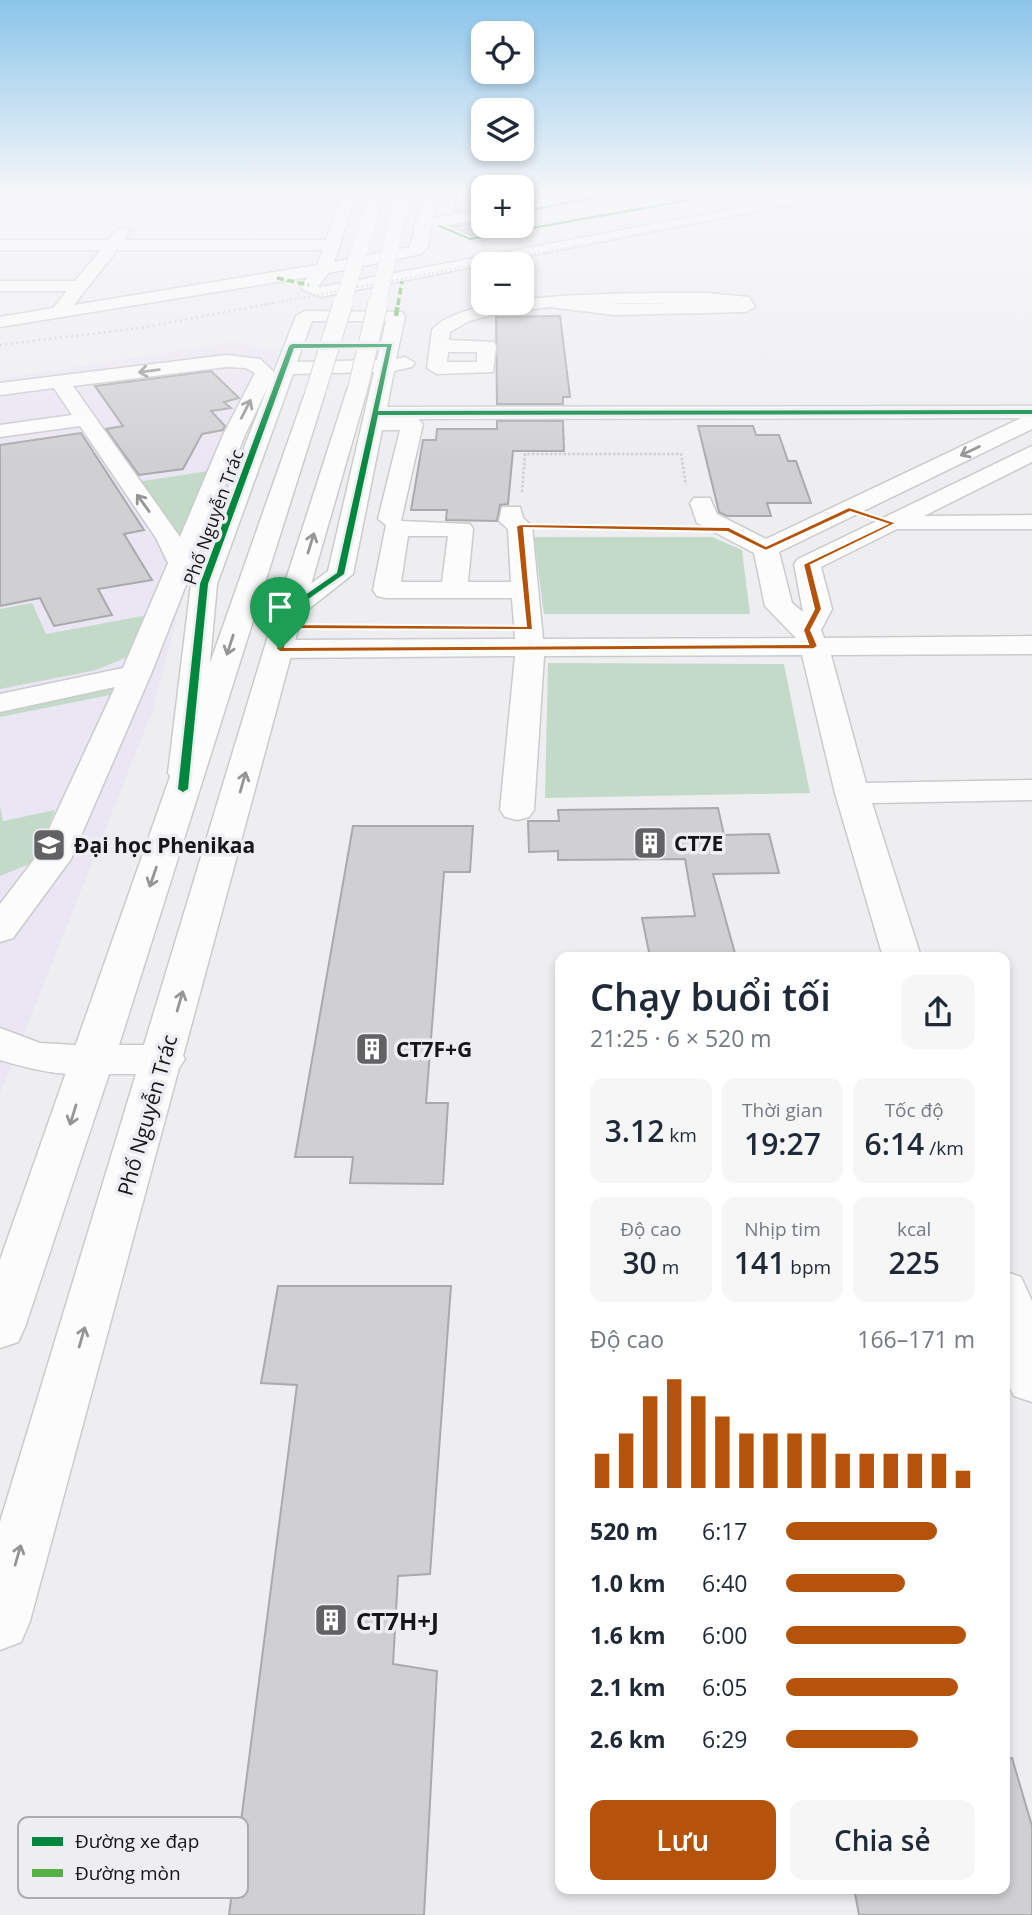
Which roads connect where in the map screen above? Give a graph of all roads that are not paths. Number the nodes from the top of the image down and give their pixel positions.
1 (83, 282) edge
2 (168, 282) edge
3 (250, 282) edge
4 (311, 282) edge
5 (350, 282) edge
6 (379, 282) edge
7 (383, 282) edge
8 (0, 286) edge
9 (80, 286) junction
10 (159, 297) junction
11 (552, 303) junction
12 (58, 313) junction
13 (0, 322) edge
14 (439, 352) junction
15 (388, 356) junction
16 (289, 357) junction
17 (474, 368) junction
18 (60, 382) junction
19 (0, 391) edge
20 (1000, 395) dead end
21 (899, 407) junction
22 (81, 410) junction
23 (1032, 412) edge
24 (375, 418) junction
25 (1032, 421) edge
26 (0, 431) edge
27 (1032, 453) edge
28 (367, 459) junction
29 (402, 460) junction
30 (694, 497) road end
31 (849, 509) junction
32 (390, 519) dead end
33 (516, 519) road end
34 (1032, 522) edge
35 (893, 523) junction
36 (766, 549) junction
37 (180, 561) junction
38 (454, 590) dead end
39 (525, 590) junction
40 (285, 628) junction
41 (1032, 629) edge
42 (530, 638) junction
43 (810, 638) junction
44 (1032, 645) edge
45 (131, 684) junction
46 (0, 703) edge
47 (183, 789) junction
48 (1032, 790) edge
49 (852, 793) junction
50 (517, 810) dead end
51 (0, 930) edge
52 (900, 952) edge
53 (1, 1047) edge
54 (164, 1059) junction
55 (92, 1060) junction
56 (2, 1310) edge
57 (1010, 1310) edge
58 (1032, 1380) edge
59 (0, 1621) edge

1 - 9 main road
2 - 10 main road
3 - 10 main road
4 - 6 main road
5 -> 47 main road, Phố Nguyễn Trác, bridge
40 -> 7 main road, Phố Nguyễn Trác, bridge
8 - 9 main road
9 - 12 main road
10 - 12 main road
11 - 11 main road
11 - 14 main road
12 - 13 main road
14 - 15 main road
14 - 17 main road
14 - 17 main road
15 - 16 main road
15 - 16 main road, Phố Nguyễn Trác
15 - 24 main road
16 - 47 main road, Phố Nguyễn Trác
17 - 21 main road
18 - 19 main road
18 - 22 main road
37 -> 18 main road
19 - 22 main road
20 - 21 main road
21 - 23 main road
21 - 24 main road
22 - 26 main road
37 -> 22 main road
24 - 28 main road
24 - 29 main road
25 -> 31 main road
27 - 35 main road
28 - 29 main road
28 - 40 main road
29 - 32 main road
30 - 36 main road
31 - 35 main road
31 - 36 main road
33 - 39 main road
34 - 35 main road
35 - 43 main road
36 - 43 main road
37 - 45 main road
38 - 39 main road
39 - 42 main road
40 - 42 main road
54 -> 40 main road, Phố Nguyễn Trác
41 - 43 main road
42 - 43 main road
42 - 50 main road
43 - 44 main road
43 - 49 main road
45 - 46 main road
45 - 51 main road
47 -> 55 main road, Phố Nguyễn Trác
48 - 49 main road
49 - 52 main road
53 - 55 main road
54 - 55 main road
59 -> 54 main road, Phố Nguyễn Trác
55 -> 56 main road, Phố Nguyễn Trác
57 - 58 main road

